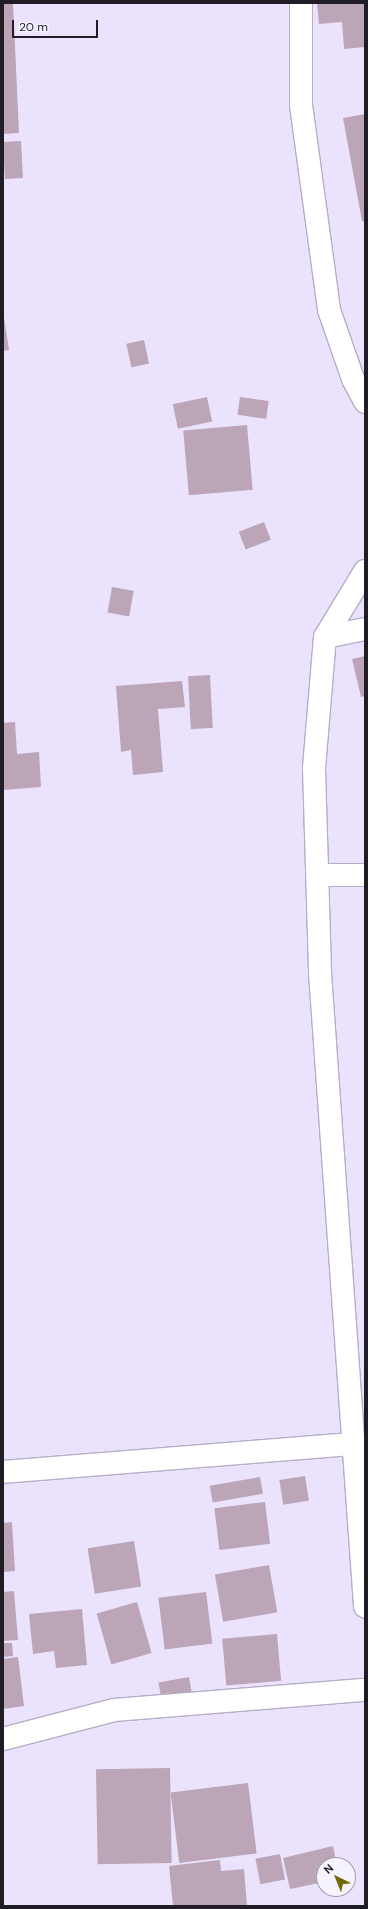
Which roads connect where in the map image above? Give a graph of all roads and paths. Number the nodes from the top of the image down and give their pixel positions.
1 (302, 3) edge
2 (359, 378) edge
3 (365, 402) edge
4 (365, 572) edge
5 (365, 629) edge
6 (325, 637) junction
7 (365, 875) edge
8 (319, 876) junction
9 (353, 1444) junction
10 (3, 1472) edge
11 (365, 1606) edge
12 (365, 1690) edge
13 (3, 1739) edge

1 - 2 street
2 - 3 street
4 - 6 street
5 - 6 street
6 - 8 street
7 - 8 street
8 - 9 street
9 - 10 street
9 - 11 street
12 - 13 street

